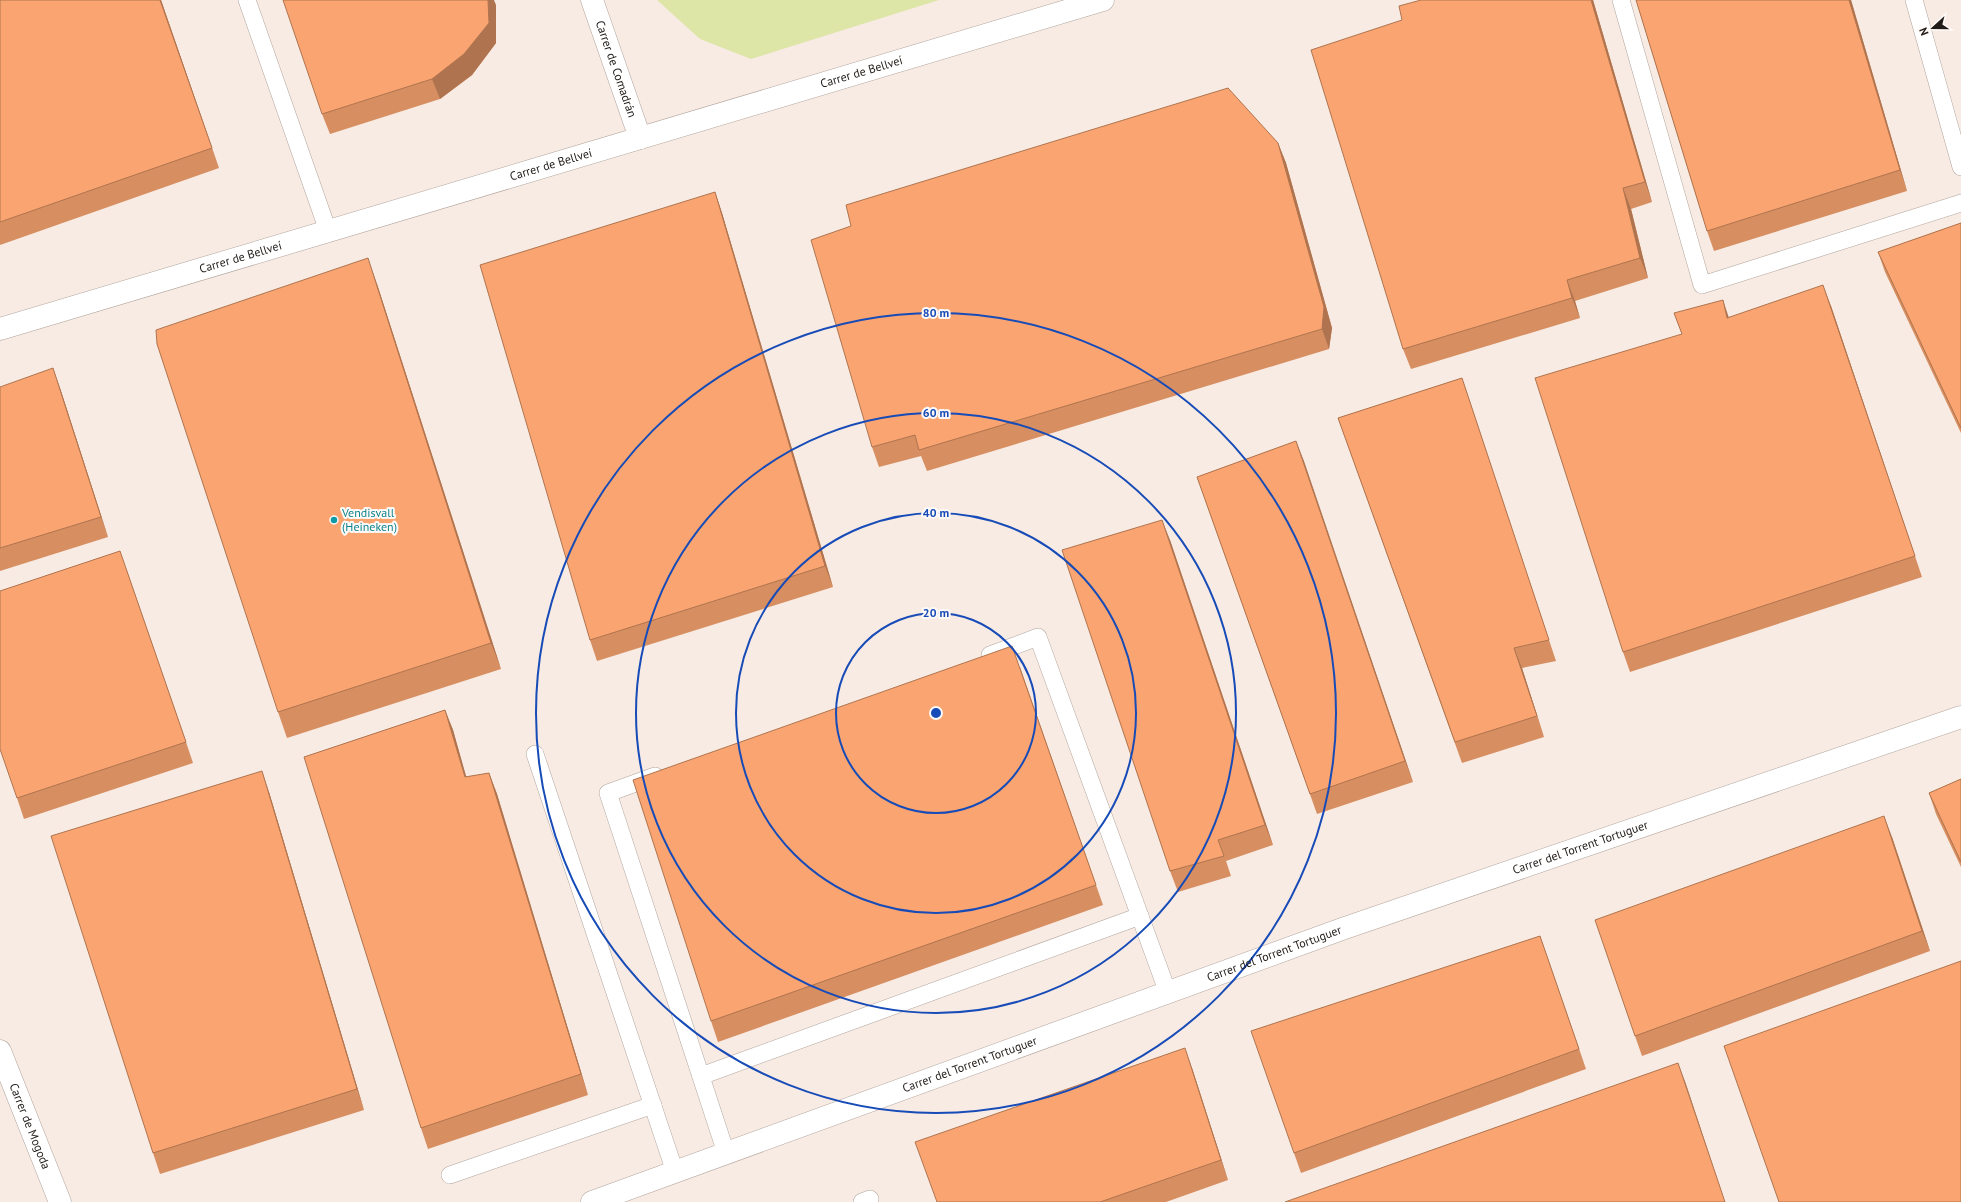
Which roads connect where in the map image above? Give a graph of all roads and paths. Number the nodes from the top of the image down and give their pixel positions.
1 (247, 0) edge
2 (592, 0) edge
3 (1103, 0) edge
4 (1621, 0) edge
5 (1914, 0) edge
6 (640, 138) junction
7 (1961, 167) edge
8 (1961, 203) edge
9 (328, 231) junction
10 (0, 329) edge
11 (978, 659) edge
12 (1961, 716) edge
13 (536, 754) dead end
14 (667, 771) edge
15 (1140, 916) junction
16 (1168, 993) junction
17 (0, 1051) edge
18 (701, 1076) junction
19 (653, 1105) junction
20 (726, 1153) junction
21 (675, 1172) junction
22 (450, 1175) dead end
23 (60, 1202) edge
24 (592, 1202) edge

1 - 9 lane
2 - 6 street, Carrer de Comadrán
3 - 6 street, Carrer de Bellveí
4 - 8 lane
5 - 7 lane
6 - 9 street, Carrer de Bellveí
9 - 10 street, Carrer de Bellveí
11 - 15 lane
12 - 16 street, Carrer del Torrent Tortuguer
13 - 19 lane
14 - 18 lane
15 - 16 lane
15 - 18 lane
16 - 20 street, Carrer del Torrent Tortuguer
17 - 23 street, Carrer de Mogoda
18 - 20 lane
19 - 21 lane
19 - 22 lane
20 - 21 street, Carrer del Torrent Tortuguer
21 - 24 street, Carrer del Torrent Tortuguer

